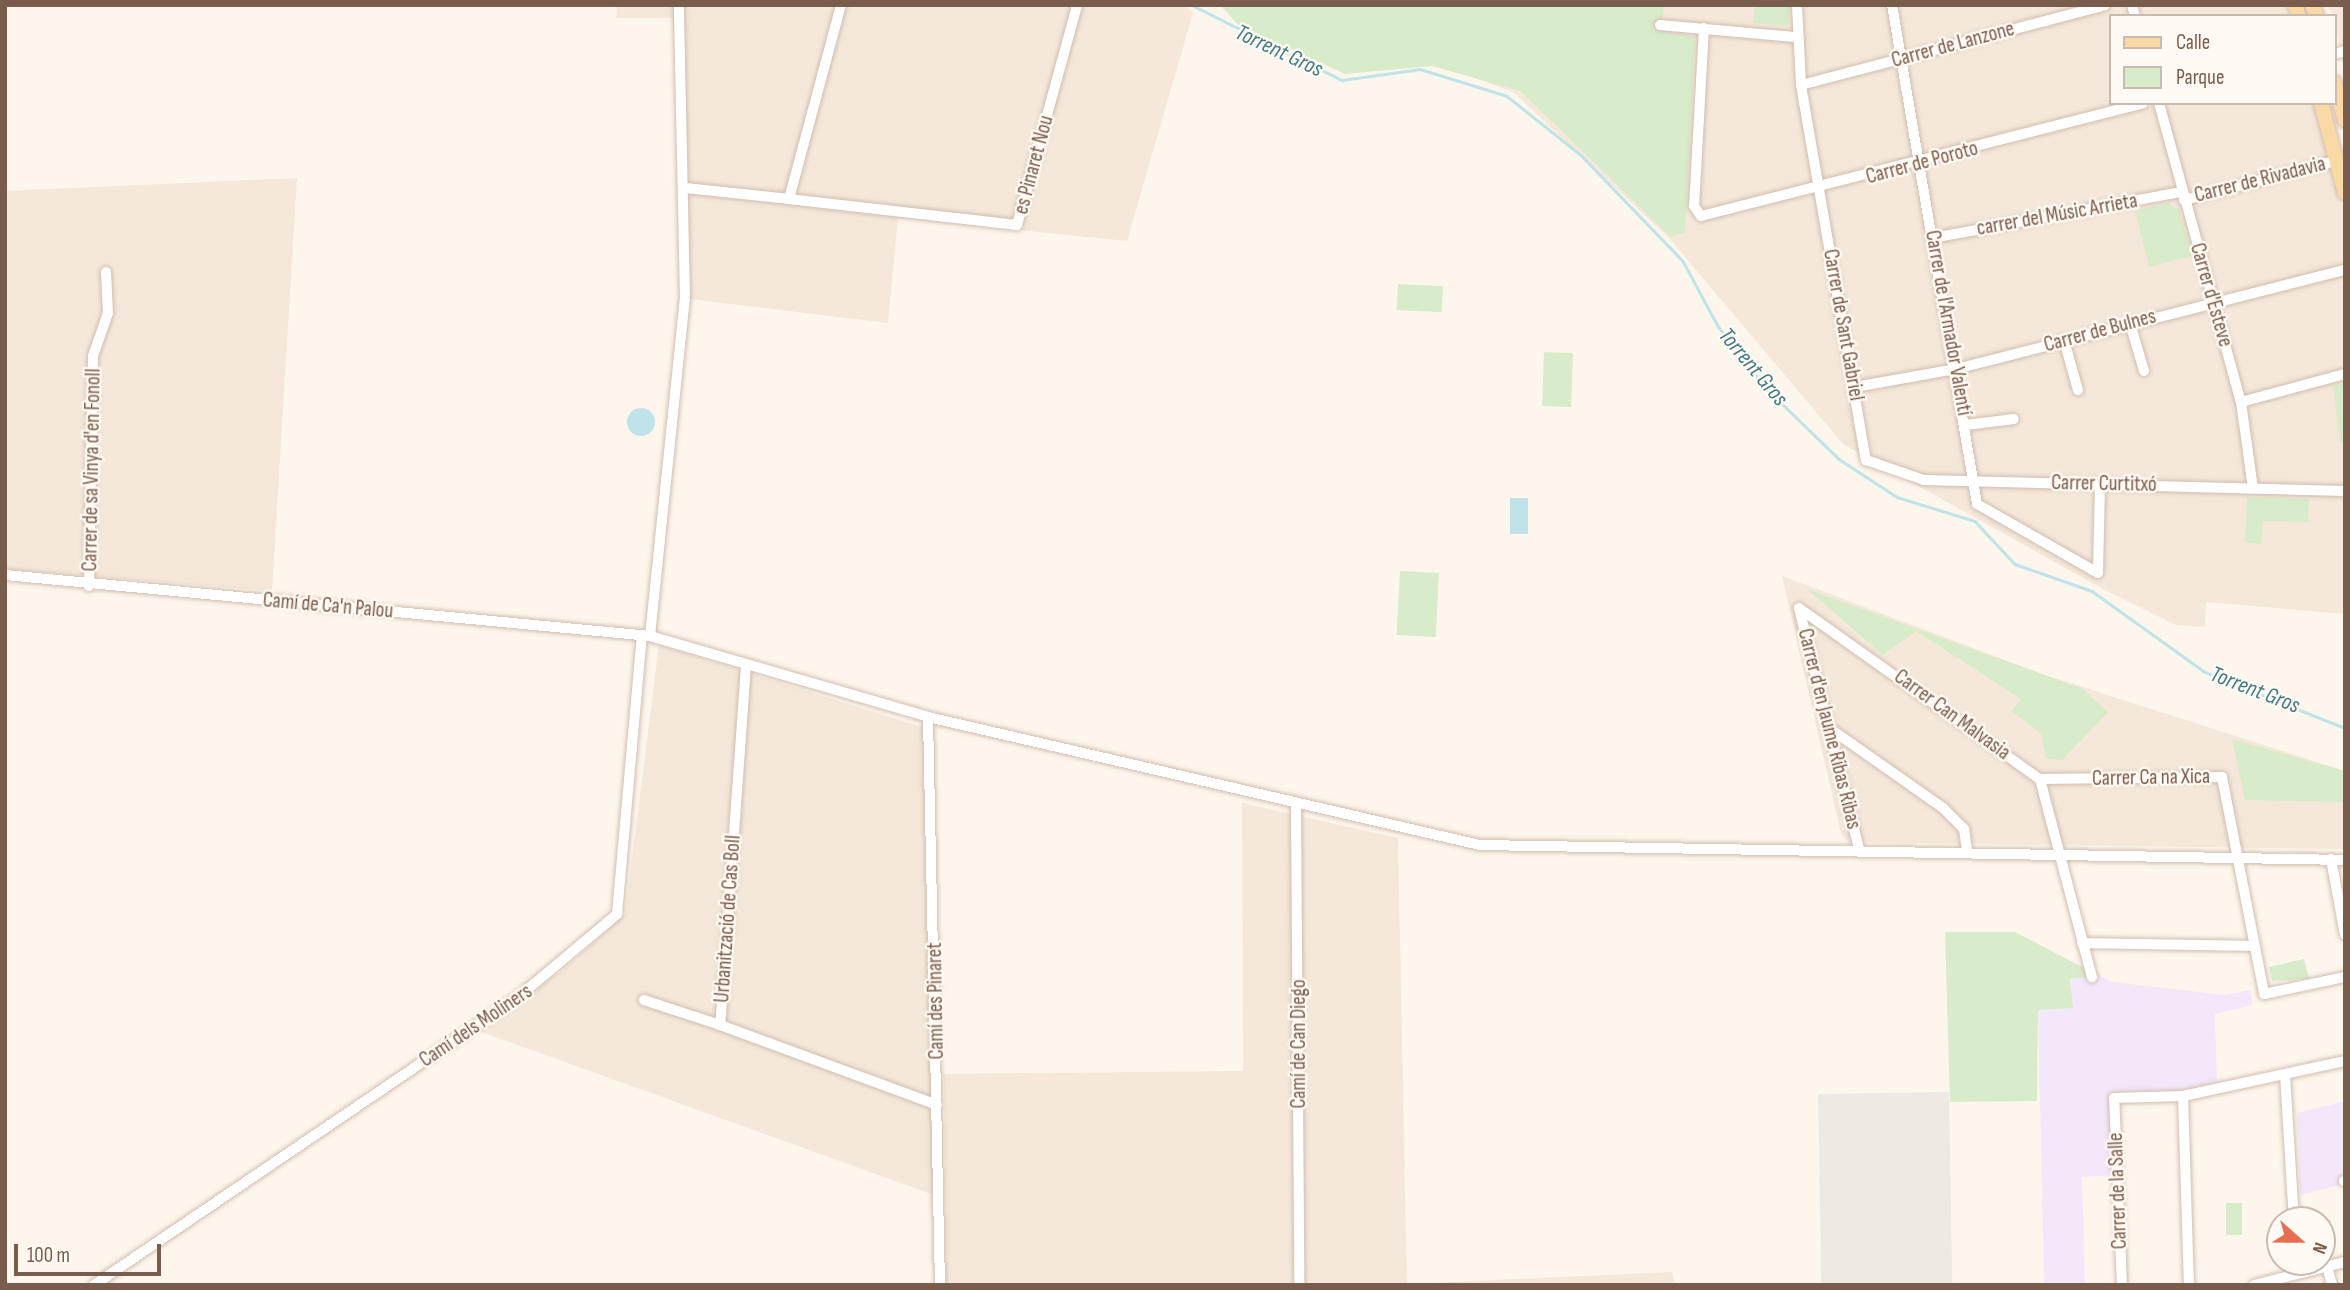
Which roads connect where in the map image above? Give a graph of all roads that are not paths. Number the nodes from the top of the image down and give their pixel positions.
1 (679, 5) edge
2 (841, 5) edge
3 (1077, 5) edge
4 (1797, 5) edge
5 (1892, 5) edge
6 (2105, 5) edge
7 (1660, 24) dead end
8 (1704, 28) junction
9 (1794, 37) junction
10 (1901, 59) junction
11 (1801, 85) junction
12 (2336, 89) edge
13 (2136, 105) edge
14 (2159, 105) edge
15 (2322, 105) edge
16 (2345, 120) edge
17 (2336, 161) junction
18 (1917, 164) junction
19 (687, 188) junction
20 (1819, 190) junction
21 (2345, 193) edge
22 (2182, 196) junction
23 (789, 199) junction
24 (1933, 238) junction
25 (2345, 270) edge
26 (106, 272) dead end
27 (2213, 301) junction
28 (2130, 323) junction
29 (2064, 340) junction
30 (1956, 369) junction
31 (2144, 371) dead end
32 (2345, 374) edge
33 (1855, 387) junction
34 (2078, 390) dead end
35 (2241, 402) junction
36 (2014, 419) dead end
37 (1966, 425) junction
38 (1866, 460) joint
39 (1976, 481) junction
40 (2100, 484) junction
41 (2253, 488) junction
42 (2345, 491) edge
43 (5, 575) edge
44 (89, 586) junction
45 (1799, 608) joint
46 (646, 635) junction
47 (746, 666) junction
48 (928, 717) junction
49 (1832, 730) junction
50 (2040, 779) junction
51 (1296, 804) junction
52 (1859, 849) junction
53 (1967, 850) junction
54 (2058, 853) junction
55 (2235, 858) junction
56 (2331, 859) junction
57 (2345, 860) edge
58 (2345, 935) edge
59 (2082, 943) junction
60 (2254, 946) junction
61 (2092, 977) dead end
62 (2345, 977) edge
63 (644, 1000) dead end
64 (720, 1025) junction
65 (2345, 1061) edge
66 (2285, 1074) junction
67 (2183, 1096) junction
68 (937, 1105) junction
69 (2293, 1206) edge
70 (2289, 1276) edge
71 (94, 1285) edge
72 (940, 1285) edge
73 (1299, 1285) edge
74 (2122, 1285) edge
75 (2189, 1285) edge
76 (2254, 1285) edge

1 - 19 street
2 - 23 street
3 - 23 street, es Pinaret Nou
4 - 9 street, Carrer de Sant Gabriel
5 - 10 street, Carrer de l'Armador Valentí
6 - 10 street, Carrer de Lanzone
7 - 8 street
8 - 9 street
8 - 20 street, Carrer de Poroto
9 - 11 street, Carrer de Sant Gabriel
10 - 11 street, Carrer de Lanzone
10 - 18 street, Carrer de l'Armador Valentí
11 - 20 street, Carrer de Sant Gabriel
12 - 16 main road
13 - 18 street, Carrer de Poroto
14 - 22 street, Carrer d'Esteve
15 - 17 main road
17 - 21 main road
17 - 22 street, Carrer de Rivadavia
18 - 20 street, Carrer de Poroto
18 - 24 street, Carrer de l'Armador Valentí
19 - 23 street, es Pinaret Nou
19 - 46 street
20 - 33 street, Carrer de Sant Gabriel
22 - 24 street, carrer del Músic Arrieta
22 - 27 street, Carrer d'Esteve
24 - 30 street, Carrer de l'Armador Valentí
25 - 27 street, Carrer de Bulnes
26 - 44 street, Carrer de sa Vinya d'en Fonoll
27 - 28 street, Carrer de Bulnes
27 - 35 street, Carrer d'Esteve
28 - 29 street, Carrer de Bulnes
28 - 31 street
29 - 30 street, Carrer de Bulnes
29 - 34 street
30 - 33 street, Carrer de Bulnes
30 - 37 street, Carrer de l'Armador Valentí
32 - 35 street
33 - 38 street, Carrer de Sant Gabriel
35 - 41 street, Carrer d'Esteve
36 - 37 street
37 - 39 street, Carrer de l'Armador Valentí
38 - 39 street, Carrer Curtitxó
39 - 40 street, Carrer Curtitxó
39 - 40 street, Carrer de l'Armador Valentí
40 - 41 street, Carrer Curtitxó
41 - 42 street, Carrer Curtitxó
43 - 44 street, Camí de Ca'n Palou
44 - 46 street, Camí de Ca'n Palou
45 - 49 street, Carrer d'en Jaume Ribas Ribas
45 - 50 street, Carrer Can Malvasia
46 - 47 street, Camí de Ca'n Palou
46 - 71 street, Camí dels Moliners
47 - 48 street, Camí de Ca'n Palou
47 - 64 street, Urbanització de Cas Boll
48 - 51 street, Camí de Ca'n Palou
48 - 68 street, Camí des Pinaret
49 - 52 street, Carrer d'en Jaume Ribas Ribas
49 - 53 street
50 - 54 street
50 - 55 street, Carrer Ca na Xica
51 - 52 street, Camí de Ca'n Palou
51 - 73 street, Camí de Can Diego
52 - 53 street, Camí de Ca'n Palou
53 - 54 street, Camí de Ca'n Palou
54 - 55 street, Camí de Ca'n Palou
54 - 59 street
55 - 56 street, Camí de Ca'n Palou
55 - 60 street
56 - 57 street, Camí de Ca'n Palou
56 - 58 street
59 - 60 street
59 - 61 street
60 - 62 street
63 - 64 street
64 - 68 street, Urbanització de Cas Boll
65 - 66 street
66 - 67 street
66 - 69 street
67 - 74 street, Carrer de la Salle
67 - 75 street
68 - 72 street, Camí des Pinaret
70 - 76 street

